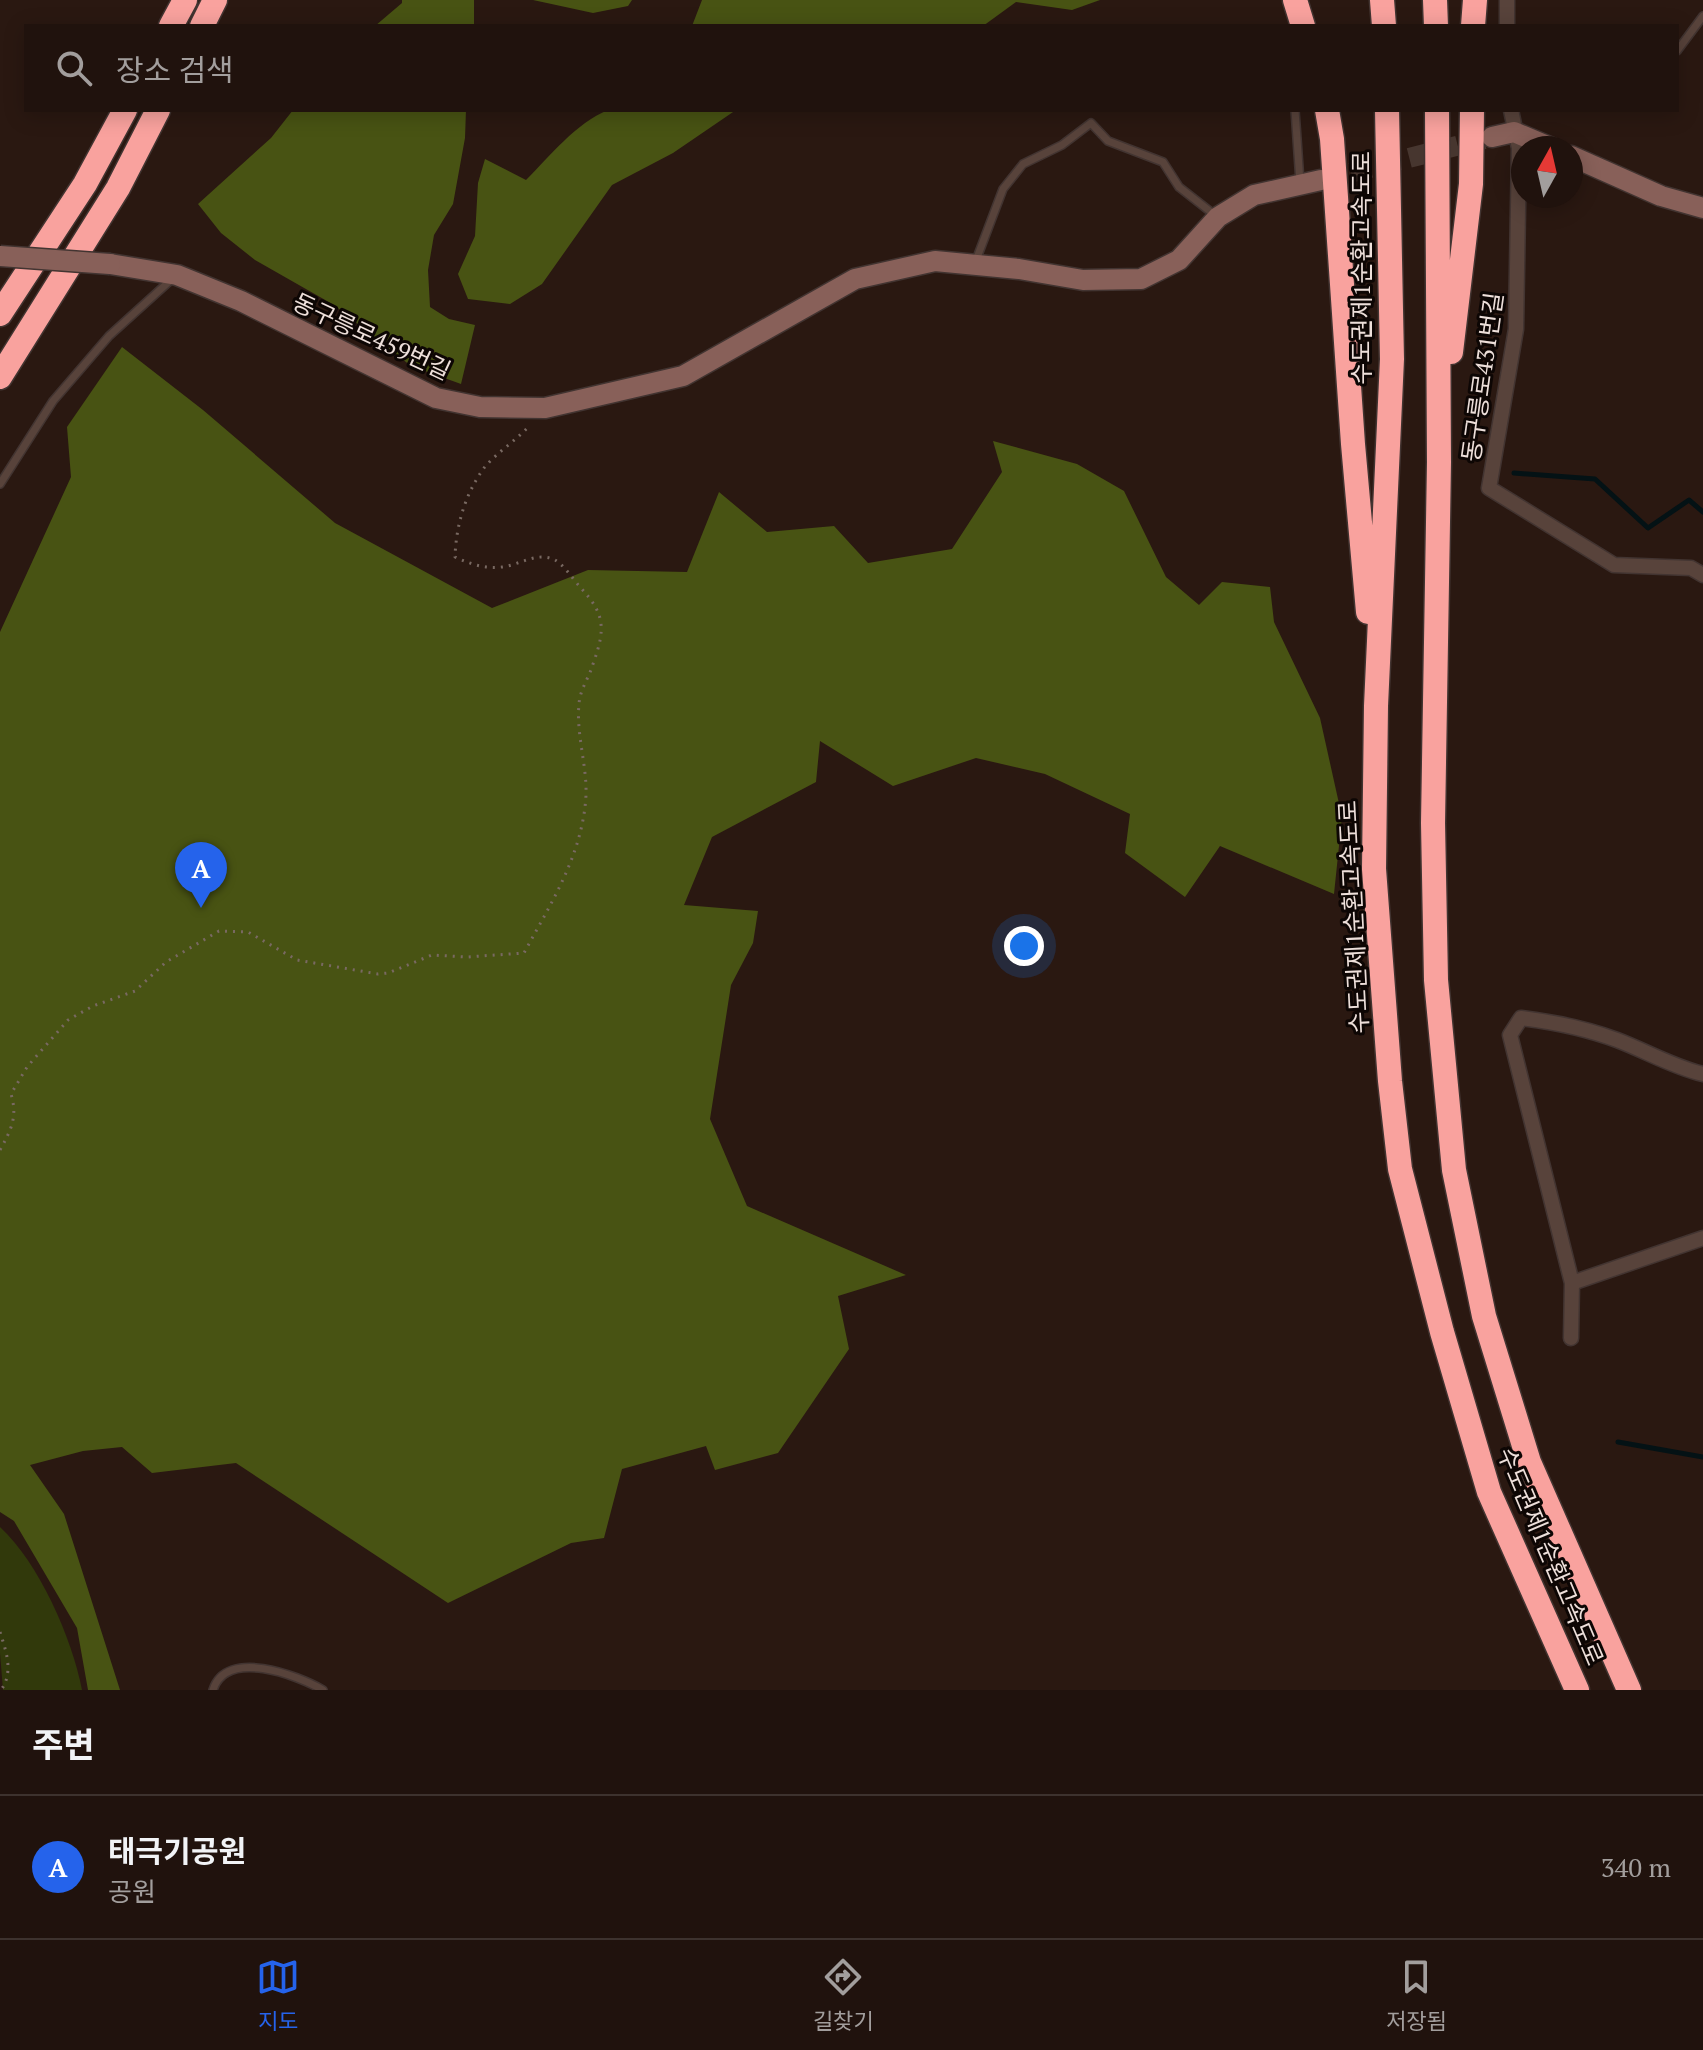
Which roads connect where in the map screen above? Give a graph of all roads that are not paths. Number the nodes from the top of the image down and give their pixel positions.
1 (185, 0) edge
2 (215, 0) edge
3 (1295, 0) edge
4 (1382, 0) edge
5 (1435, 0) edge
6 (1475, 0) edge
7 (1507, 0) edge
8 (1703, 16) edge
9 (172, 24) edge
10 (203, 24) edge
11 (1302, 24) edge
12 (1384, 24) edge
13 (1436, 24) edge
14 (1473, 24) edge
15 (1507, 24) edge
16 (1679, 48) edge
17 (124, 112) edge
18 (157, 112) edge
19 (1295, 112) edge
20 (1327, 112) edge
21 (1387, 112) edge
22 (1437, 112) edge
23 (1472, 112) edge
24 (1511, 112) edge
25 (1514, 132) junction
26 (1524, 136) edge
27 (1492, 137) tunnel mouth
28 (1583, 161) edge
29 (1321, 180) tunnel mouth
30 (1300, 185) junction
31 (1703, 208) edge
32 (1218, 217) junction
33 (0, 256) edge
34 (975, 265) junction
35 (177, 275) junction
36 (0, 314) edge
37 (0, 377) edge
38 (1439, 462) junction
39 (0, 484) edge
40 (1703, 575) edge
41 (1376, 706) junction
42 (1703, 1074) edge
43 (1703, 1238) edge
44 (1572, 1283) junction
45 (1571, 1338) dead end
46 (213, 1690) edge
47 (323, 1690) edge
48 (1577, 1690) edge
49 (1629, 1690) edge

1 - 9 highway
2 - 10 highway
3 - 11 highway
4 - 12 highway
5 - 13 highway
6 - 14 highway
7 - 15 street
8 - 16 lane
17 - 36 highway
18 - 37 highway
19 - 30 lane
20 - 41 highway
21 - 41 highway, 수도권제1순환고속도로
22 - 38 highway, 수도권제1순환고속도로
23 - 38 highway
24 - 25 street
25 - 26 street
25 - 27 street
25 - 40 street, 동구릉로431번길
28 - 31 street
29 - 30 street, 동구릉로459번길
30 - 32 street, 동구릉로459번길
32 - 34 street, 동구릉로459번길
32 - 34 lane
33 - 35 street, 동구릉로459번길, bridge
34 - 35 street, 동구릉로459번길
35 - 39 lane
38 - 49 highway, 수도권제1순환고속도로
41 - 48 highway, 수도권제1순환고속도로
42 - 44 street
43 - 44 street
44 - 45 street
46 - 47 lane

